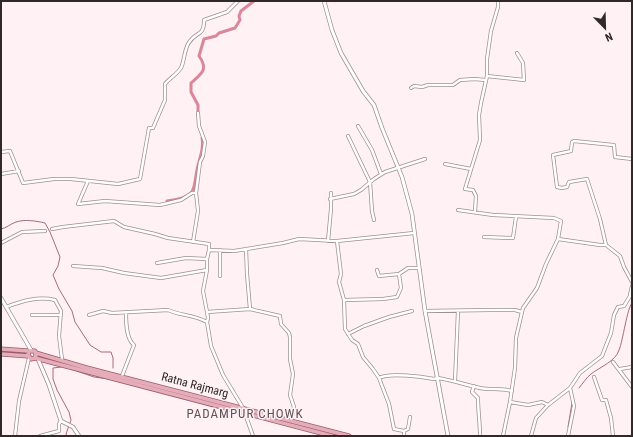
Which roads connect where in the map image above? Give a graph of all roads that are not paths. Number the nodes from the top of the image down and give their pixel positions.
1 (238, 1) edge
2 (324, 1) edge
3 (498, 1) edge
4 (517, 53) dead end
5 (487, 76) junction
6 (485, 80) junction
7 (411, 88) dead end
8 (198, 113) dead end
9 (358, 126) dead end
10 (348, 136) dead end
11 (1, 152) edge
12 (425, 159) dead end
13 (632, 159) edge
14 (445, 164) dead end
15 (398, 168) junction
16 (471, 169) junction
17 (19, 171) junction
18 (1, 174) edge
19 (381, 174) junction
20 (88, 181) junction
21 (370, 182) junction
22 (196, 193) junction
23 (330, 193) dead end
24 (330, 199) junction
25 (458, 210) dead end
26 (475, 212) junction
27 (516, 217) junction
28 (374, 220) dead end
29 (52, 229) dead end
30 (45, 230) dead end
31 (414, 233) junction
32 (484, 237) dead end
33 (558, 239) junction
34 (328, 241) junction
35 (337, 241) junction
36 (193, 242) junction
37 (1, 243) edge
38 (606, 245) junction
39 (246, 249) junction
40 (209, 250) junction
41 (220, 250) junction
42 (207, 259) junction
43 (157, 263) dead end
44 (73, 266) dead end
45 (419, 268) junction
46 (207, 270) junction
47 (377, 270) dead end
48 (399, 274) junction
49 (220, 276) dead end
50 (632, 282) edge
51 (632, 286) edge
52 (631, 295) edge
53 (1, 298) edge
54 (344, 300) junction
55 (6, 307) junction
56 (250, 308) junction
57 (412, 311) dead end
58 (425, 311) junction
59 (458, 311) junction
60 (207, 312) junction
61 (522, 312) junction
62 (126, 313) junction
63 (32, 315) dead end
64 (61, 315) junction
65 (89, 315) dead end
66 (207, 322) junction
67 (348, 334) junction
68 (1, 349) edge
69 (30, 351) junction
70 (36, 353) junction
71 (1, 354) edge
72 (28, 357) junction
73 (36, 358) junction
74 (62, 359) junction
75 (614, 362) dead end
76 (632, 367) edge
77 (620, 370) junction
78 (122, 376) junction
79 (594, 377) dead end
80 (379, 378) junction
81 (437, 378) junction
82 (455, 381) junction
83 (474, 386) junction
84 (632, 387) edge
85 (570, 388) junction
86 (512, 391) junction
87 (510, 402) junction
88 (548, 404) junction
89 (243, 408) junction
90 (245, 413) junction
91 (410, 418) dead end
92 (291, 420) junction
93 (62, 421) junction
94 (404, 431) junction
95 (15, 436) edge
96 (18, 436) edge
97 (40, 436) edge
98 (79, 436) edge
99 (252, 436) edge
100 (332, 436) edge
101 (348, 436) edge
102 (404, 436) edge
103 (448, 436) edge
104 (480, 436) edge
105 (503, 436) edge
106 (531, 436) edge
107 (568, 436) edge
108 (613, 436) edge

1 - 20 street
2 - 15 street
3 - 5 street
4 - 5 street
5 - 6 street
6 - 7 street
6 - 16 street
8 - 22 street
9 - 19 street
10 - 21 street
11 - 17 street
12 - 15 street
13 - 38 street
14 - 16 street
15 - 19 street
15 - 31 street
16 - 26 street
17 - 18 street
17 - 20 street
19 - 21 street
20 - 22 street
21 - 24 street
21 - 28 street
22 - 36 street
23 - 24 street
24 - 34 street
25 - 26 street
26 - 27 street
27 - 32 street
27 - 33 street
29 - 36 street
30 - 37 street
31 - 35 street
31 - 45 street
33 - 38 street
33 - 61 street
34 - 35 street
34 - 39 street
35 - 54 street
36 - 40 street
38 - 50 street
39 - 41 street
39 - 56 street
40 - 41 street
40 - 42 street
41 - 49 street
42 - 43 street
42 - 46 street
44 - 46 street
45 - 48 street
45 - 58 street
46 - 60 street
47 - 48 street
48 - 54 street
51 - 52 street
52 - 85 street
53 - 55 street
54 - 67 street
55 - 64 street
55 - 69 street
56 - 60 street
56 - 92 street
57 - 67 street
58 - 59 street
58 - 81 street
59 - 61 street
59 - 82 street
60 - 66 street
61 - 86 street
62 - 65 street
62 - 66 street
62 - 78 street
63 - 64 street
64 - 74 street
66 - 89 street
67 - 80 street
68 - 69 main road, Ratna Rajmarg
69 - 70 main road, Ratna Rajmarg
69 - 72 main road
70 - 73 main road
70 - 74 main road, Ratna Rajmarg
71 - 72 main road, Ratna Rajmarg
72 - 73 main road, Ratna Rajmarg
72 - 95 street
73 - 90 main road, Ratna Rajmarg
73 - 93 street
74 - 78 main road, Ratna Rajmarg
75 - 77 street
76 - 77 street
77 - 84 street
78 - 89 main road, Ratna Rajmarg
79 - 108 street
80 - 81 street
80 - 94 street
81 - 82 street
81 - 103 street
82 - 83 street
83 - 86 street
83 - 104 street
85 - 88 street
85 - 107 street
86 - 87 street
87 - 88 street
87 - 105 street
88 - 106 street
89 - 90 street
89 - 92 main road, Ratna Rajmarg
90 - 99 street
90 - 100 main road, Ratna Rajmarg
91 - 94 street
92 - 101 main road, Ratna Rajmarg
93 - 97 street
93 - 98 street
94 - 102 street
95 - 96 street

